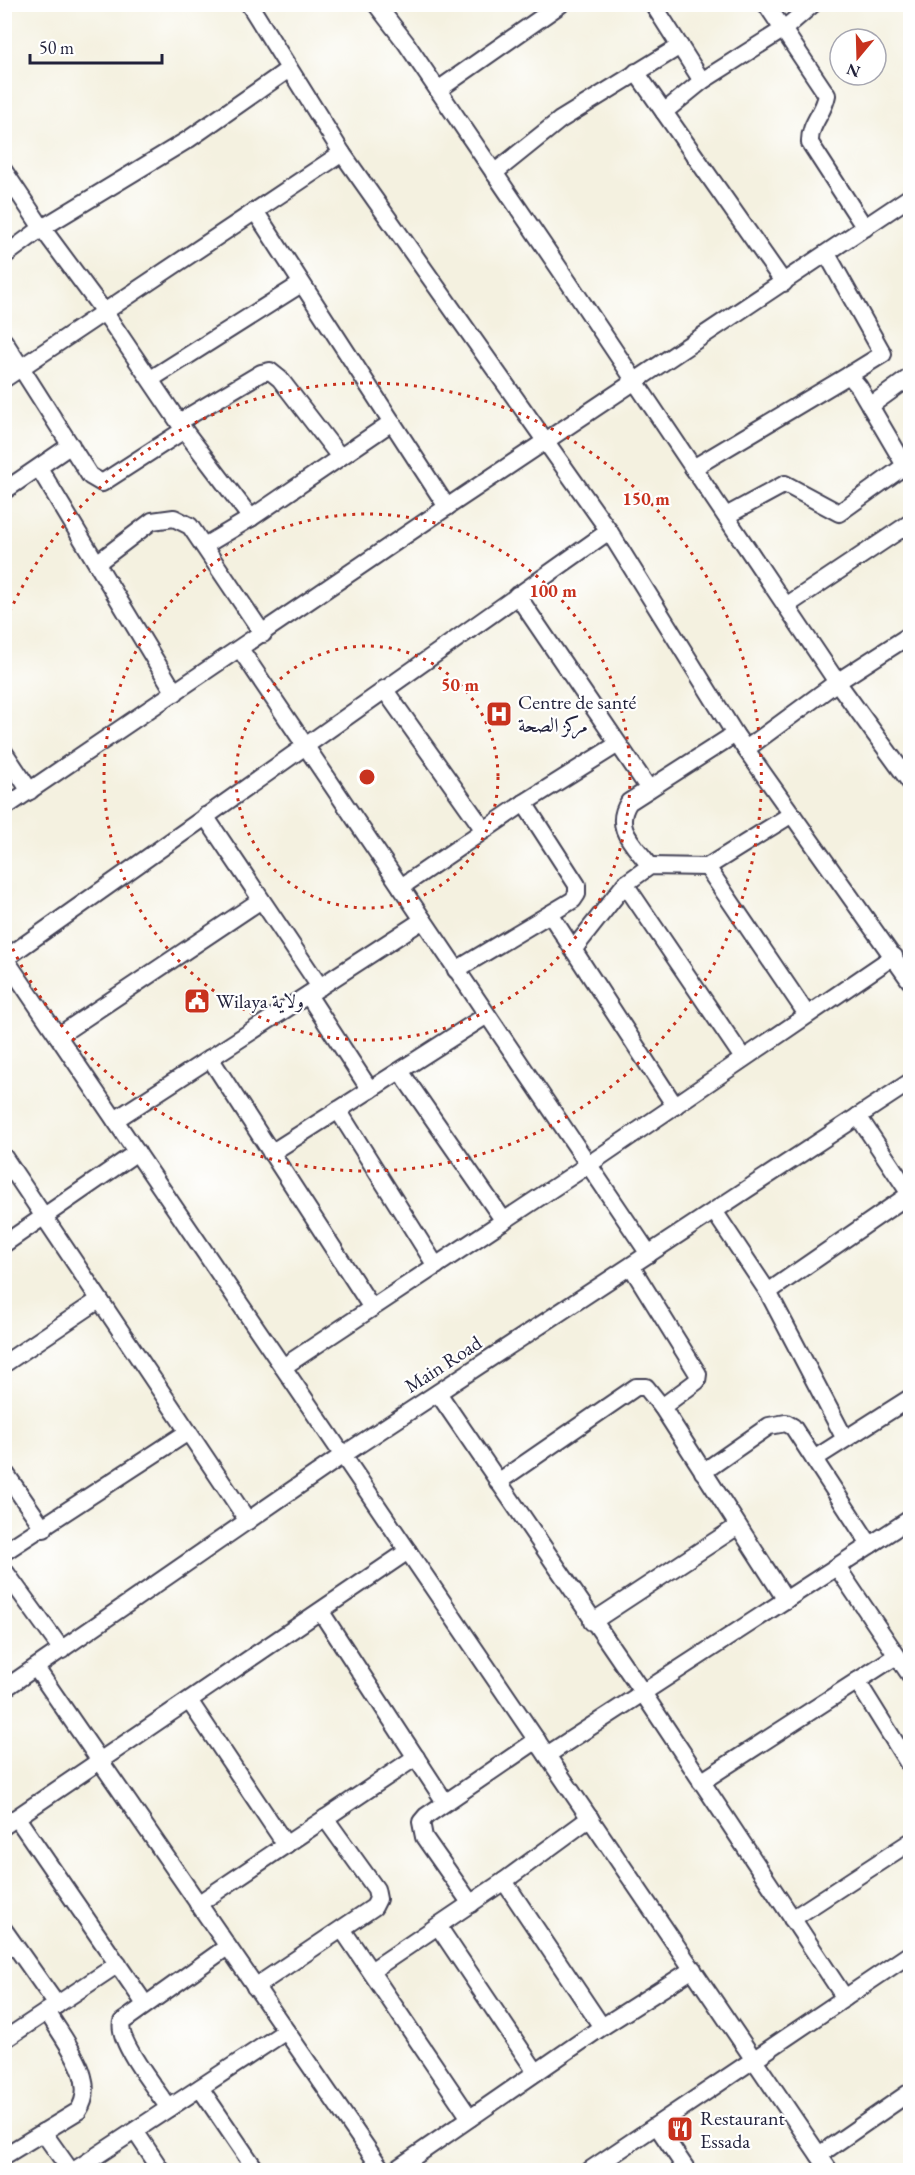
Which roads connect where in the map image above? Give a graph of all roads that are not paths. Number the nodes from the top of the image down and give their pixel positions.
1 (249, 4) edge
2 (376, 4) edge
3 (561, 4) edge
4 (653, 4) edge
5 (766, 4) edge
6 (813, 4) edge
7 (784, 29) junction
8 (680, 46) junction
9 (289, 69) junction
10 (636, 72) junction
11 (702, 81) junction
12 (438, 90) junction
13 (664, 112) junction
14 (342, 153) junction
15 (4, 171) edge
16 (494, 173) junction
17 (909, 201) edge
18 (255, 212) junction
19 (42, 228) junction
20 (865, 228) junction
21 (827, 254) junction
22 (4, 256) edge
23 (784, 283) junction
24 (301, 285) junction
25 (105, 313) junction
26 (4, 341) edge
27 (22, 367) junction
28 (849, 375) junction
29 (910, 377) edge
30 (4, 379) edge
31 (151, 379) junction
32 (635, 383) junction
33 (870, 406) junction
34 (392, 422) junction
35 (182, 426) junction
36 (547, 442) junction
37 (71, 446) junction
38 (340, 457) junction
39 (909, 467) edge
40 (39, 468) junction
41 (693, 468) junction
42 (4, 491) edge
43 (447, 507) junction
44 (726, 516) junction
45 (250, 518) junction
46 (910, 523) edge
47 (609, 531) junction
48 (204, 546) junction
49 (97, 563) junction
50 (517, 596) junction
51 (786, 606) junction
52 (262, 634) junction
53 (910, 635) edge
54 (240, 649) junction
55 (837, 682) junction
56 (384, 689) junction
57 (175, 693) junction
58 (735, 734) junction
59 (618, 744) junction
60 (304, 745) junction
61 (746, 749) junction
62 (4, 752) edge
63 (906, 764) edge
64 (910, 782) edge
65 (649, 789) junction
66 (30, 791) junction
67 (524, 803) junction
68 (4, 808) edge
69 (792, 814) junction
70 (205, 816) junction
71 (484, 830) junction
72 (650, 866) junction
73 (707, 867) junction
74 (625, 884) junction
75 (401, 887) junction
76 (261, 900) junction
77 (550, 914) junction
78 (423, 920) junction
79 (573, 951) junction
80 (894, 956) junction
81 (5, 958) edge
82 (456, 970) junction
83 (910, 981) edge
84 (314, 991) junction
85 (806, 1013) junction
86 (487, 1015) junction
87 (58, 1036) junction
88 (742, 1058) junction
89 (210, 1059) junction
90 (400, 1071) junction
91 (910, 1082) edge
92 (370, 1090) junction
93 (675, 1106) junction
94 (338, 1110) junction
95 (858, 1116) junction
96 (115, 1120) junction
97 (137, 1152) junction
98 (271, 1153) junction
99 (4, 1157) edge
100 (588, 1165) junction
101 (910, 1194) edge
102 (714, 1211) junction
103 (44, 1216) junction
104 (504, 1221) junction
105 (4, 1244) edge
106 (649, 1254) junction
107 (436, 1266) junction
108 (630, 1266) junction
109 (768, 1292) junction
110 (99, 1300) junction
111 (372, 1308) junction
112 (4, 1364) edge
113 (283, 1367) junction
114 (438, 1393) junction
115 (910, 1398) edge
116 (662, 1407) junction
117 (188, 1432) junction
118 (845, 1439) junction
119 (343, 1455) junction
120 (814, 1459) junction
121 (4, 1471) edge
122 (703, 1472) junction
123 (498, 1482) junction
124 (910, 1519) edge
125 (248, 1521) junction
126 (738, 1526) junction
127 (44, 1529) junction
128 (870, 1545) junction
129 (408, 1551) junction
130 (4, 1552) edge
131 (837, 1567) junction
132 (4, 1570) edge
133 (786, 1600) junction
134 (321, 1612) junction
135 (592, 1622) junction
136 (62, 1650) junction
137 (896, 1656) junction
138 (36, 1668) junction
139 (910, 1675) edge
140 (857, 1681) junction
141 (4, 1689) edge
142 (643, 1693) junction
143 (190, 1702) junction
144 (537, 1740) junction
145 (547, 1755) junction
146 (416, 1756) junction
147 (100, 1763) junction
148 (910, 1766) edge
149 (701, 1782) junction
150 (445, 1802) junction
151 (325, 1818) junction
152 (590, 1818) junction
153 (11, 1822) edge
154 (910, 1842) edge
155 (286, 1845) junction
156 (504, 1881) junction
157 (198, 1904) junction
158 (471, 1904) junction
159 (792, 1919) junction
160 (438, 1926) junction
161 (342, 1929) junction
162 (4, 1930) edge
163 (227, 1947) junction
164 (910, 1954) edge
165 (118, 1964) junction
166 (693, 1970) junction
167 (371, 1971) junction
168 (255, 1987) junction
169 (845, 1998) junction
170 (145, 2004) junction
171 (52, 2008) junction
172 (602, 2027) junction
173 (286, 2031) junction
174 (4, 2040) edge
175 (754, 2060) junction
176 (536, 2072) junction
177 (200, 2088) junction
178 (908, 2100) edge
179 (169, 2108) junction
180 (470, 2118) junction
181 (657, 2126) junction
182 (135, 2131) junction
183 (43, 2132) junction
184 (819, 2155) junction
185 (4, 2156) edge
186 (70, 2170) edge
187 (75, 2170) edge
188 (161, 2170) edge
189 (256, 2170) edge
190 (382, 2170) edge
191 (394, 2170) edge
192 (590, 2170) edge
193 (687, 2170) edge
194 (829, 2170) edge

1 - 9 street
2 - 12 street
3 - 12 street
4 - 8 street
5 - 7 street
6 - 7 street
7 - 11 street
7 - 20 street
8 - 10 street
8 - 11 street
9 - 14 street
9 - 19 street
10 - 13 street
10 - 16 street
11 - 13 street
12 - 16 street
13 - 23 street
14 - 18 street
14 - 36 street
15 - 19 street
16 - 32 street
17 - 20 street
18 - 24 street
18 - 25 street
19 - 22 street
19 - 25 street
20 - 21 street
21 - 23 street
21 - 28 street
23 - 32 street
24 - 31 street
24 - 34 street
25 - 27 street
25 - 31 street
26 - 27 street
27 - 30 street
27 - 37 street
28 - 33 street
28 - 41 street
29 - 33 street
31 - 35 street
32 - 36 street
32 - 41 street
33 - 39 street
34 - 38 street
34 - 43 street
35 - 37 street
35 - 38 street
35 - 45 street
36 - 43 street
36 - 47 street
37 - 40 street
38 - 45 street
39 - 44 street
40 - 42 street
40 - 49 street
41 - 44 street
43 - 52 street
44 - 51 street
45 - 48 street
46 - 51 street
47 - 50 street
47 - 58 street
48 - 49 street
48 - 52 street
49 - 57 street
50 - 56 street
50 - 59 street
51 - 55 street
52 - 54 street
53 - 55 street
54 - 57 street
54 - 60 street
55 - 61 street
55 - 63 street
56 - 60 street
56 - 71 street
57 - 66 street
58 - 61 street
58 - 65 street
59 - 65 street
59 - 67 street
60 - 70 street
60 - 75 street
61 - 69 street
62 - 66 street
63 - 64 street
65 - 72 street
66 - 68 street
67 - 71 street
67 - 77 street
69 - 73 street
69 - 80 street
70 - 76 street
70 - 81 street
71 - 75 street
72 - 73 street
72 - 74 street
73 - 85 street
74 - 79 street
74 - 88 street
75 - 78 street
76 - 84 street
76 - 87 street
77 - 79 street
77 - 82 street
78 - 82 street
78 - 84 street
79 - 93 street
80 - 83 street
80 - 85 street
81 - 87 street
82 - 86 street
84 - 89 street
84 - 92 street
85 - 88 street
86 - 90 street
86 - 100 street
87 - 96 street
88 - 93 street
89 - 96 street
89 - 98 street
90 - 92 street
90 - 104 street
91 - 95 street, Main Road
92 - 94 street
93 - 100 street
94 - 98 street
94 - 107 street
95 - 101 street
95 - 102 street, Main Road
96 - 97 street
97 - 103 street
97 - 113 street
98 - 111 street
99 - 103 street
100 - 104 street
100 - 106 street
101 - 109 street
102 - 106 street, Main Road
102 - 109 street
103 - 105 street
103 - 110 street
104 - 107 street
106 - 108 street, Main Road
107 - 111 street
108 - 114 street, Main Road
108 - 116 street
109 - 118 street
110 - 112 street
110 - 117 street
111 - 113 street
113 - 119 street
114 - 119 street, Main Road
114 - 123 street
115 - 118 street
116 - 122 street
116 - 123 street
117 - 125 street
117 - 127 street
118 - 120 street
119 - 125 street, Main Road
119 - 129 street
120 - 122 street
120 - 128 street
121 - 127 street
122 - 126 street
123 - 135 street
124 - 128 street
125 - 136 street, Main Road
126 - 133 street
126 - 135 street
127 - 130 street
128 - 131 street
129 - 134 street
129 - 144 street
131 - 133 street
131 - 137 street
132 - 136 street
133 - 142 street
134 - 143 street
134 - 146 street
135 - 142 street
136 - 138 street, Main Road
137 - 139 street
137 - 140 street
138 - 141 street, Main Road
138 - 147 street
140 - 148 street
140 - 149 street
142 - 145 street
142 - 149 street
143 - 147 street
143 - 155 street
144 - 145 street
144 - 150 street
145 - 152 street
146 - 150 street
146 - 151 street
147 - 153 street
147 - 157 street
149 - 159 street
150 - 158 street
151 - 155 street
151 - 161 street
152 - 156 street
152 - 166 street
153 - 165 street
154 - 159 street
155 - 157 street
156 - 158 street
156 - 172 street
157 - 163 street
158 - 160 street
159 - 169 street
160 - 167 street
160 - 176 street
161 - 167 street
161 - 168 street
162 - 171 street
163 - 168 street
163 - 170 street
164 - 169 street
165 - 170 street
165 - 171 street
166 - 172 street
166 - 175 street
167 - 180 street
168 - 173 street
169 - 175 street
170 - 179 street
171 - 174 street
171 - 183 street
172 - 176 street
173 - 177 street
173 - 190 street
175 - 181 street
175 - 184 street
176 - 180 street
177 - 179 street
177 - 189 street
178 - 184 street
179 - 182 street
180 - 191 street
181 - 192 street
181 - 193 street
182 - 187 street
182 - 188 street
183 - 185 street
183 - 186 street
184 - 194 street

